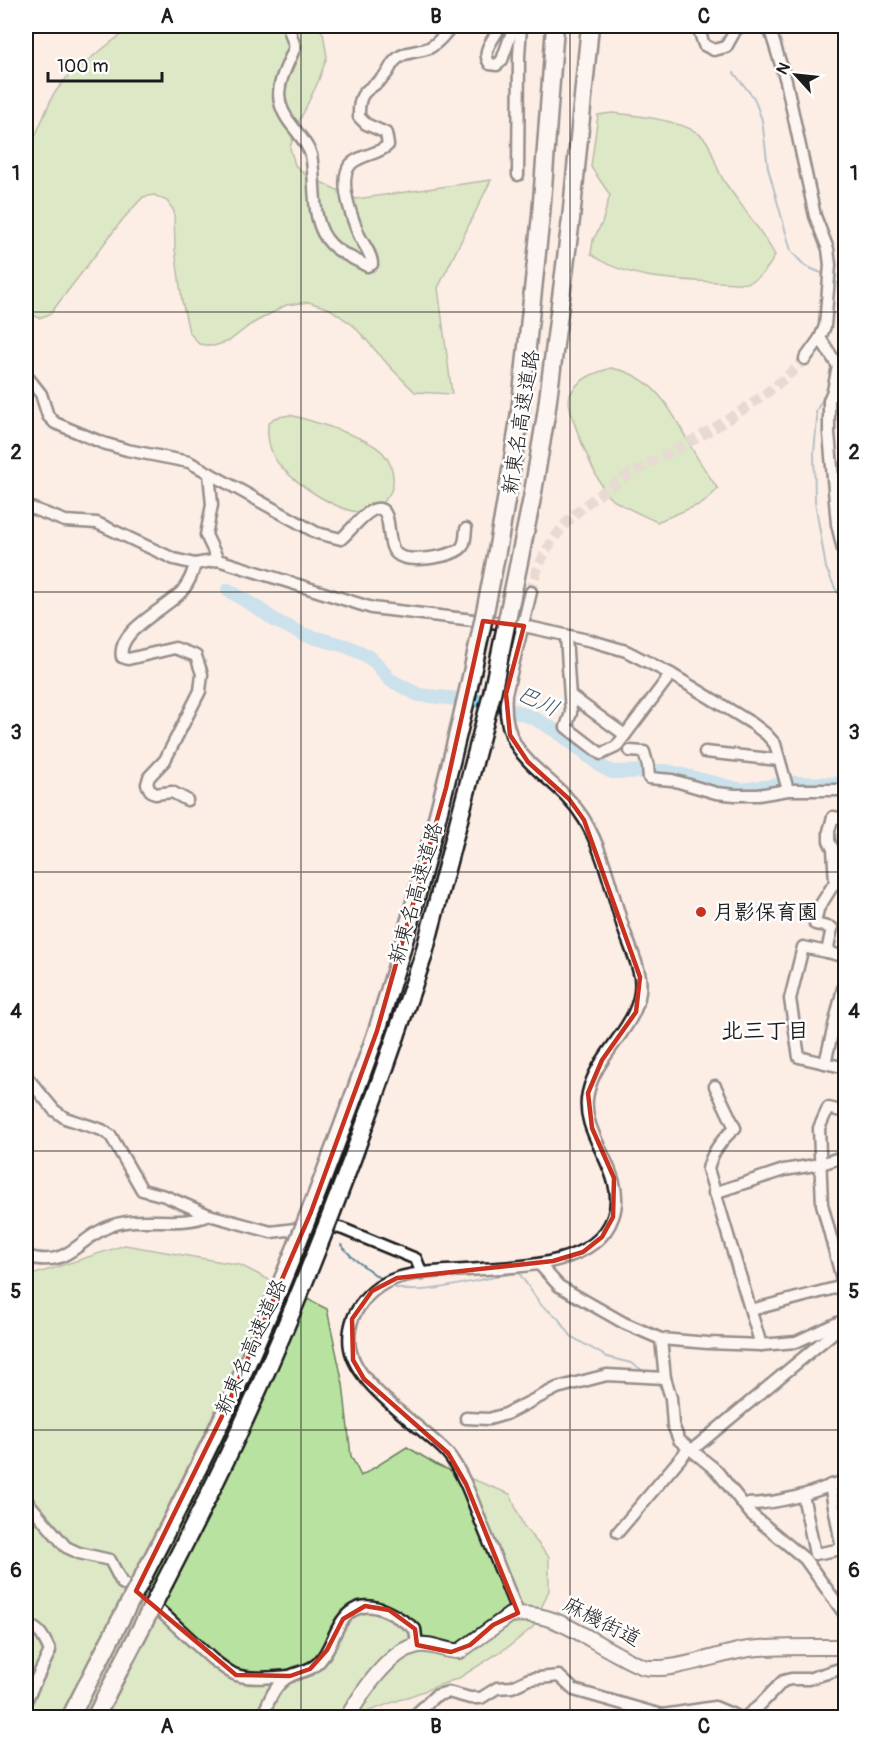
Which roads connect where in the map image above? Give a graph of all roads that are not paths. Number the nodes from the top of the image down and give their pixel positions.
1 (288, 26) edge
2 (453, 26) edge
3 (500, 26) edge
4 (514, 26) edge
5 (522, 26) edge
6 (555, 26) edge
7 (590, 26) edge
8 (701, 26) edge
9 (742, 26) edge
10 (765, 26) edge
11 (518, 175) dead end
12 (820, 338) junction
13 (805, 359) tunnel mouth
14 (26, 375) edge
15 (846, 389) edge
16 (833, 390) junction
17 (209, 473) junction
18 (26, 506) edge
19 (466, 529) dead end
20 (218, 560) junction
21 (846, 562) edge
22 (195, 564) junction
23 (531, 592) tunnel mouth
24 (524, 626) junction
25 (566, 636) junction
26 (671, 674) junction
27 (571, 696) junction
28 (625, 735) junction
29 (630, 751) dead end
30 (705, 752) dead end
31 (779, 760) junction
32 (786, 785) junction
33 (846, 790) edge
34 (187, 800) dead end
35 (846, 819) edge
36 (827, 952) junction
37 (846, 957) edge
38 (846, 976) edge
39 (825, 1063) junction
40 (846, 1068) edge
41 (26, 1076) edge
42 (715, 1086) dead end
43 (846, 1112) edge
44 (846, 1156) edge
45 (821, 1164) junction
46 (714, 1193) junction
47 (209, 1215) junction
48 (26, 1256) edge
49 (539, 1264) junction
50 (422, 1274) junction
51 (844, 1290) edge
52 (751, 1310) junction
53 (843, 1321) edge
54 (662, 1339) junction
55 (761, 1345) junction
56 (665, 1378) junction
57 (466, 1418) dead end
58 (688, 1452) junction
59 (846, 1480) edge
60 (830, 1485) junction
61 (803, 1495) junction
62 (26, 1500) edge
63 (744, 1504) junction
64 (618, 1532) dead end
65 (518, 1614) junction
66 (846, 1616) edge
67 (26, 1625) edge
68 (417, 1645) junction
69 (846, 1647) edge
70 (846, 1667) edge
71 (290, 1676) junction
72 (26, 1701) edge
73 (724, 1715) edge
74 (70, 1718) edge
75 (94, 1718) edge
76 (262, 1718) edge
77 (347, 1718) edge
78 (412, 1718) edge
79 (742, 1718) edge

1 - 2 street
3 - 4 street
5 - 11 street
6 - 74 highway, 新東名高速道路, bridge
7 - 75 highway, 新東名高速道路, bridge
8 - 9 street
10 - 12 street
12 - 13 street
12 - 16 street
14 - 17 street
15 - 16 street
16 - 21 street
17 - 19 street
17 - 20 street
18 - 22 street
20 - 22 street
20 - 24 street
22 - 34 street
23 - 24 street
24 - 25 street
24 - 49 street
25 - 26 street
25 - 27 street
26 - 28 street
26 - 31 street
27 - 28 street
27 - 28 street
29 - 32 street
30 - 31 street
31 - 32 street
32 - 33 street
35 - 36 street
36 - 37 street
36 - 39 street
38 - 39 street
39 - 40 street
41 - 47 street
42 - 46 street
43 - 45 street
44 - 45 street
45 - 46 street
45 - 51 street
46 - 52 street
47 - 48 street
47 - 50 street
49 - 50 street
49 - 54 street
50 - 65 street
51 - 52 street
52 - 55 street
53 - 55 street
53 - 58 street
54 - 55 street
54 - 56 street
56 - 57 street
56 - 58 street
58 - 63 street
58 - 64 street
59 - 60 street
60 - 61 street
60 - 61 street
61 - 63 street
62 - 71 street
63 - 66 street
65 - 68 main road
65 - 69 main road, 麻機街道
67 - 72 street
68 - 71 street
68 - 77 main road
70 - 79 street
71 - 76 street
73 - 78 street
73 - 79 street

